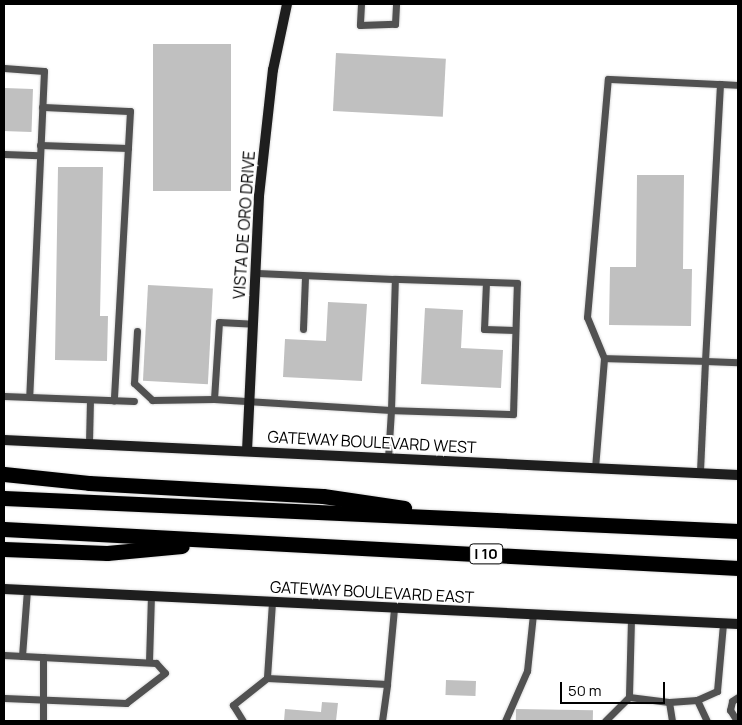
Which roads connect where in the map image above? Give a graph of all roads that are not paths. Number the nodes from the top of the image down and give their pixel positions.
1 (287, 4) edge
2 (361, 4) edge
3 (396, 4) edge
4 (4, 68) edge
5 (720, 84) junction
6 (738, 85) edge
7 (42, 106) junction
8 (40, 145) junction
9 (128, 148) junction
10 (4, 154) edge
11 (39, 155) junction
12 (255, 273) junction
13 (305, 276) junction
14 (395, 279) junction
15 (486, 282) junction
16 (253, 324) junction
17 (303, 329) dead end
18 (515, 330) junction
19 (137, 331) dead end
20 (604, 358) junction
21 (705, 361) junction
22 (738, 362) edge
23 (4, 396) edge
24 (29, 397) junction
25 (90, 400) junction
26 (214, 400) junction
27 (114, 401) junction
28 (134, 401) dead end
29 (249, 404) junction
30 (391, 410) junction
31 (4, 440) edge
32 (89, 443) junction
33 (246, 451) junction
34 (388, 458) junction
35 (595, 468) junction
36 (700, 473) junction
37 (4, 474) edge
38 (738, 475) edge
39 (4, 498) edge
40 (457, 517) junction
41 (4, 529) edge
42 (738, 531) edge
43 (234, 541) junction
44 (4, 549) edge
45 (738, 568) edge
46 (4, 589) edge
47 (27, 590) junction
48 (151, 596) junction
49 (272, 602) junction
50 (394, 608) junction
51 (533, 614) junction
52 (631, 619) junction
53 (723, 624) junction
54 (738, 624) edge
55 (4, 655) edge
56 (22, 656) junction
57 (43, 657) junction
58 (149, 662) junction
59 (267, 678) junction
60 (387, 684) junction
61 (629, 697) junction
62 (738, 697) edge
63 (4, 698) edge
64 (45, 700) junction
65 (697, 700) junction
66 (669, 702) junction
67 (44, 721) edge
68 (243, 721) edge
69 (382, 721) edge
70 (505, 721) edge
71 (605, 721) edge
72 (672, 721) edge
73 (707, 721) edge
74 (737, 721) edge

1 - 12 main road, VISTA DE ORO DRIVE
2 - 3 lane
4 - 7 lane
5 - 6 lane
5 - 20 lane
5 - 21 lane
7 - 8 lane
7 - 9 lane
8 - 9 lane
8 - 11 lane
9 - 27 lane
10 - 11 lane
11 - 24 lane
12 - 13 lane
12 - 16 main road, VISTA DE ORO DRIVE
13 - 14 lane
13 - 17 lane
14 - 15 lane
14 - 30 lane
15 - 18 lane
15 - 18 lane
16 - 26 lane
16 - 29 main road, VISTA DE ORO DRIVE
18 - 30 lane
19 - 26 lane
20 - 21 lane
20 - 35 lane
21 - 22 lane
21 - 36 lane
23 - 24 lane
24 - 25 lane
25 - 27 lane
25 - 32 lane
26 - 29 lane
27 - 28 lane
29 - 30 lane
29 - 33 main road, VISTA DE ORO DRIVE
30 - 34 lane
31 - 32 main road, GATEWAY BOULEVARD WEST
32 - 33 main road, GATEWAY BOULEVARD WEST
33 - 34 main road, GATEWAY BOULEVARD WEST
34 - 35 main road, GATEWAY BOULEVARD WEST
35 - 36 main road, GATEWAY BOULEVARD WEST
36 - 38 main road, GATEWAY BOULEVARD WEST
37 - 40 highway
39 - 40 highway, I 10
40 - 42 highway, I 10
41 - 43 highway, I 10
43 - 44 highway
43 - 45 highway, I 10
46 - 47 main road, GATEWAY BOULEVARD EAST
47 - 48 main road, GATEWAY BOULEVARD EAST
47 - 56 lane
48 - 49 main road, GATEWAY BOULEVARD EAST
48 - 58 lane
49 - 50 main road, GATEWAY BOULEVARD EAST
49 - 59 lane
50 - 51 main road, GATEWAY BOULEVARD EAST
50 - 60 lane
51 - 52 main road, GATEWAY BOULEVARD EAST
51 - 70 lane
52 - 53 main road, GATEWAY BOULEVARD EAST
52 - 61 lane
53 - 54 main road, GATEWAY BOULEVARD EAST
53 - 65 lane
55 - 56 lane
56 - 57 lane
57 - 58 lane
57 - 64 lane
58 - 64 lane
59 - 60 lane
59 - 68 lane
60 - 69 lane
61 - 66 lane
61 - 71 lane
62 - 74 lane
63 - 64 lane
64 - 67 lane
65 - 66 lane
65 - 73 lane
66 - 72 lane

